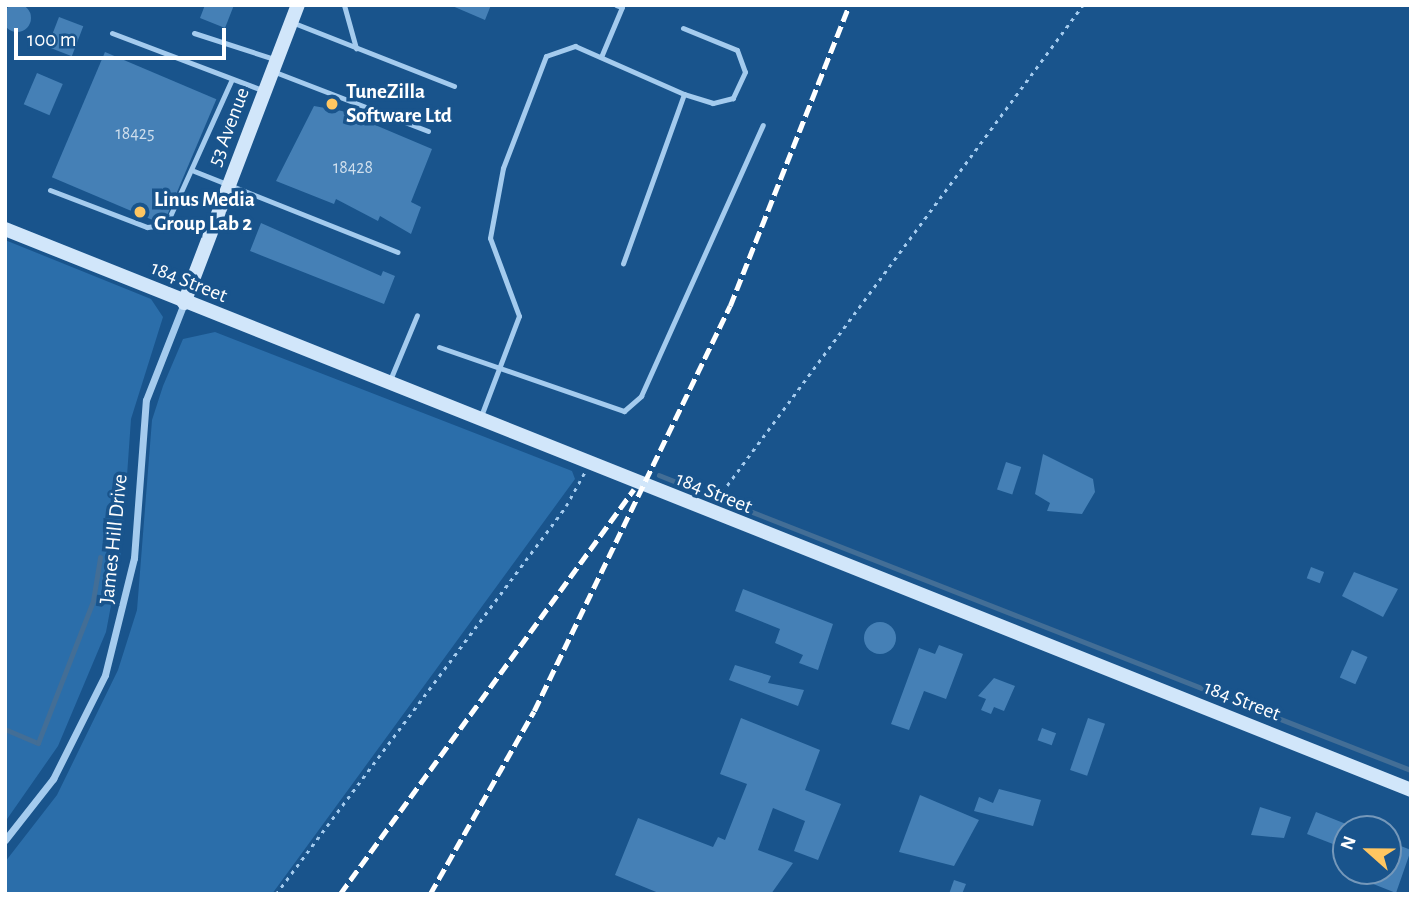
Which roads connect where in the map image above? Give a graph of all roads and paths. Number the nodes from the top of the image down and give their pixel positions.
1 (298, 5) edge
2 (344, 5) edge
3 (616, 5) edge
4 (1083, 5) edge
5 (292, 22) junction
6 (682, 28) dead end
7 (112, 33) dead end
8 (194, 33) dead end
9 (356, 48) junction
10 (601, 57) junction
11 (275, 66) junction
12 (232, 79) junction
13 (454, 86) dead end
14 (265, 91) junction
15 (684, 94) junction
16 (763, 125) dead end
17 (428, 131) dead end
18 (194, 171) junction
19 (229, 185) junction
20 (50, 190) dead end
21 (5, 229) edge
22 (398, 252) dead end
23 (623, 264) dead end
24 (184, 303) junction
25 (416, 314) dead end
26 (439, 347) dead end
27 (500, 370) junction
28 (388, 386) junction
29 (478, 422) junction
30 (582, 476) dead end
31 (707, 512) junction
32 (1411, 790) edge
33 (5, 840) edge
34 (276, 894) edge

1 - 5 main road, 53 Avenue
2 - 9 lane
3 - 10 lane
4 - 31 path
5 - 9 lane
5 - 11 main road, 53 Avenue
6 - 15 lane
7 - 12 lane
8 - 11 lane
9 - 13 lane
10 - 15 lane
10 - 27 lane
11 - 14 main road, 53 Avenue
11 - 17 lane
12 - 14 lane
12 - 18 lane
14 - 19 main road, 53 Avenue
15 - 23 lane
16 - 27 lane
18 - 19 lane
18 - 20 lane
19 - 22 lane
19 - 24 main road, 53 Avenue
21 - 24 main road, 184 Street
24 - 28 main road, 184 Street
24 - 33 street, James Hill Drive
25 - 28 lane
26 - 27 lane
27 - 29 lane
28 - 29 main road, 184 Street
29 - 31 main road, 184 Street
30 - 34 path
31 - 32 main road, 184 Street

